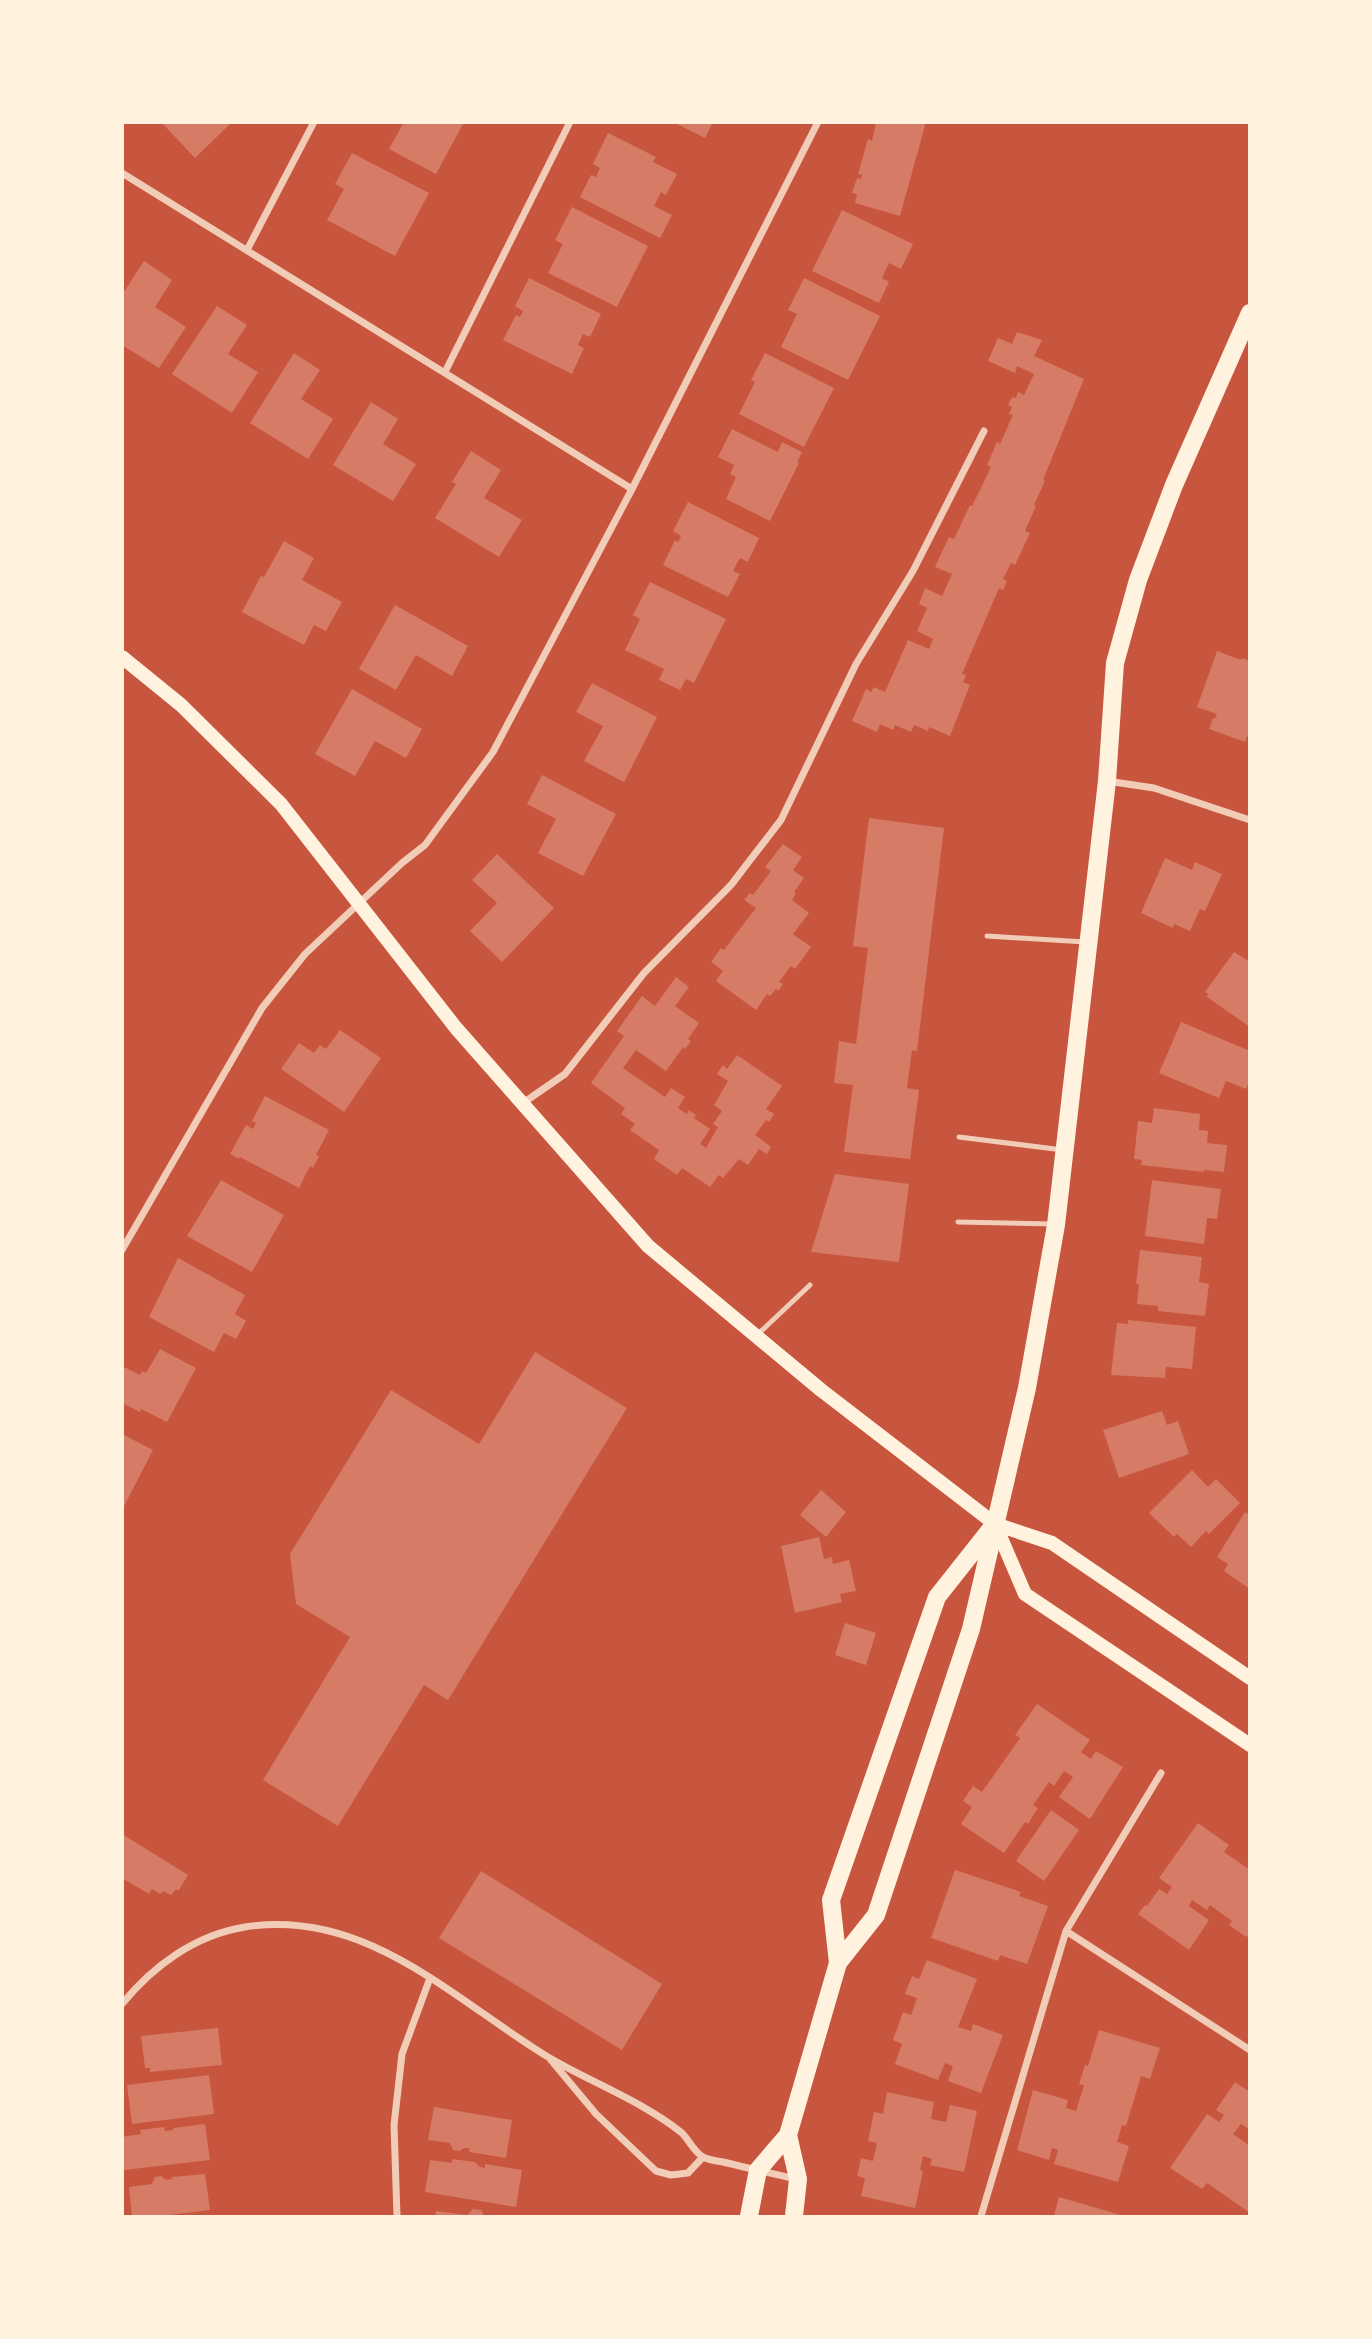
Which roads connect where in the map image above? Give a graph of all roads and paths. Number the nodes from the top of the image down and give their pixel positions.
1 (314, 122) edge
2 (570, 122) edge
3 (818, 122) edge
4 (122, 173) edge
5 (247, 250) junction
6 (1250, 313) edge
7 (445, 372) junction
8 (984, 431) dead end
9 (632, 489) junction
10 (122, 657) edge
11 (1107, 781) junction
12 (1250, 820) edge
13 (358, 905) junction
14 (987, 936) dead end
15 (1088, 943) junction
16 (523, 1103) junction
17 (959, 1137) dead end
18 (1064, 1150) junction
19 (958, 1222) dead end
20 (1056, 1225) junction
21 (122, 1250) edge
22 (810, 1285) dead end
23 (756, 1336) junction
24 (995, 1524) junction
25 (1250, 1678) edge
26 (1250, 1745) edge
27 (1161, 1773) dead end
28 (1066, 1931) junction
29 (838, 1963) junction
30 (430, 1978) junction
31 (122, 2004) edge
32 (1250, 2050) edge
33 (549, 2057) junction
34 (788, 2134) junction
35 (703, 2157) junction
36 (758, 2171) junction
37 (798, 2179) junction
38 (397, 2217) edge
39 (749, 2217) edge
40 (794, 2217) edge
41 (981, 2217) edge

1 - 5 street
2 - 7 street
3 - 9 street
4 - 5 street
5 - 7 street
6 - 11 main road
7 - 9 street
8 - 16 street
9 - 13 street
10 - 13 main road
11 - 12 street
11 - 15 main road
13 - 16 main road
13 - 21 street
14 - 15 lane
15 - 18 main road
16 - 23 main road
17 - 18 lane
18 - 20 main road
19 - 20 lane
20 - 24 main road
22 - 23 lane
23 - 24 main road
24 - 25 main road
24 - 26 main road
24 - 29 main road
24 - 29 main road
27 - 28 street
28 - 32 street
28 - 41 street
29 - 34 main road
30 - 31 street
30 - 33 street
30 - 38 street
33 - 35 street
33 - 35 street
34 - 36 main road
34 - 37 main road
35 - 36 street
36 - 37 street
36 - 39 main road
37 - 40 main road

